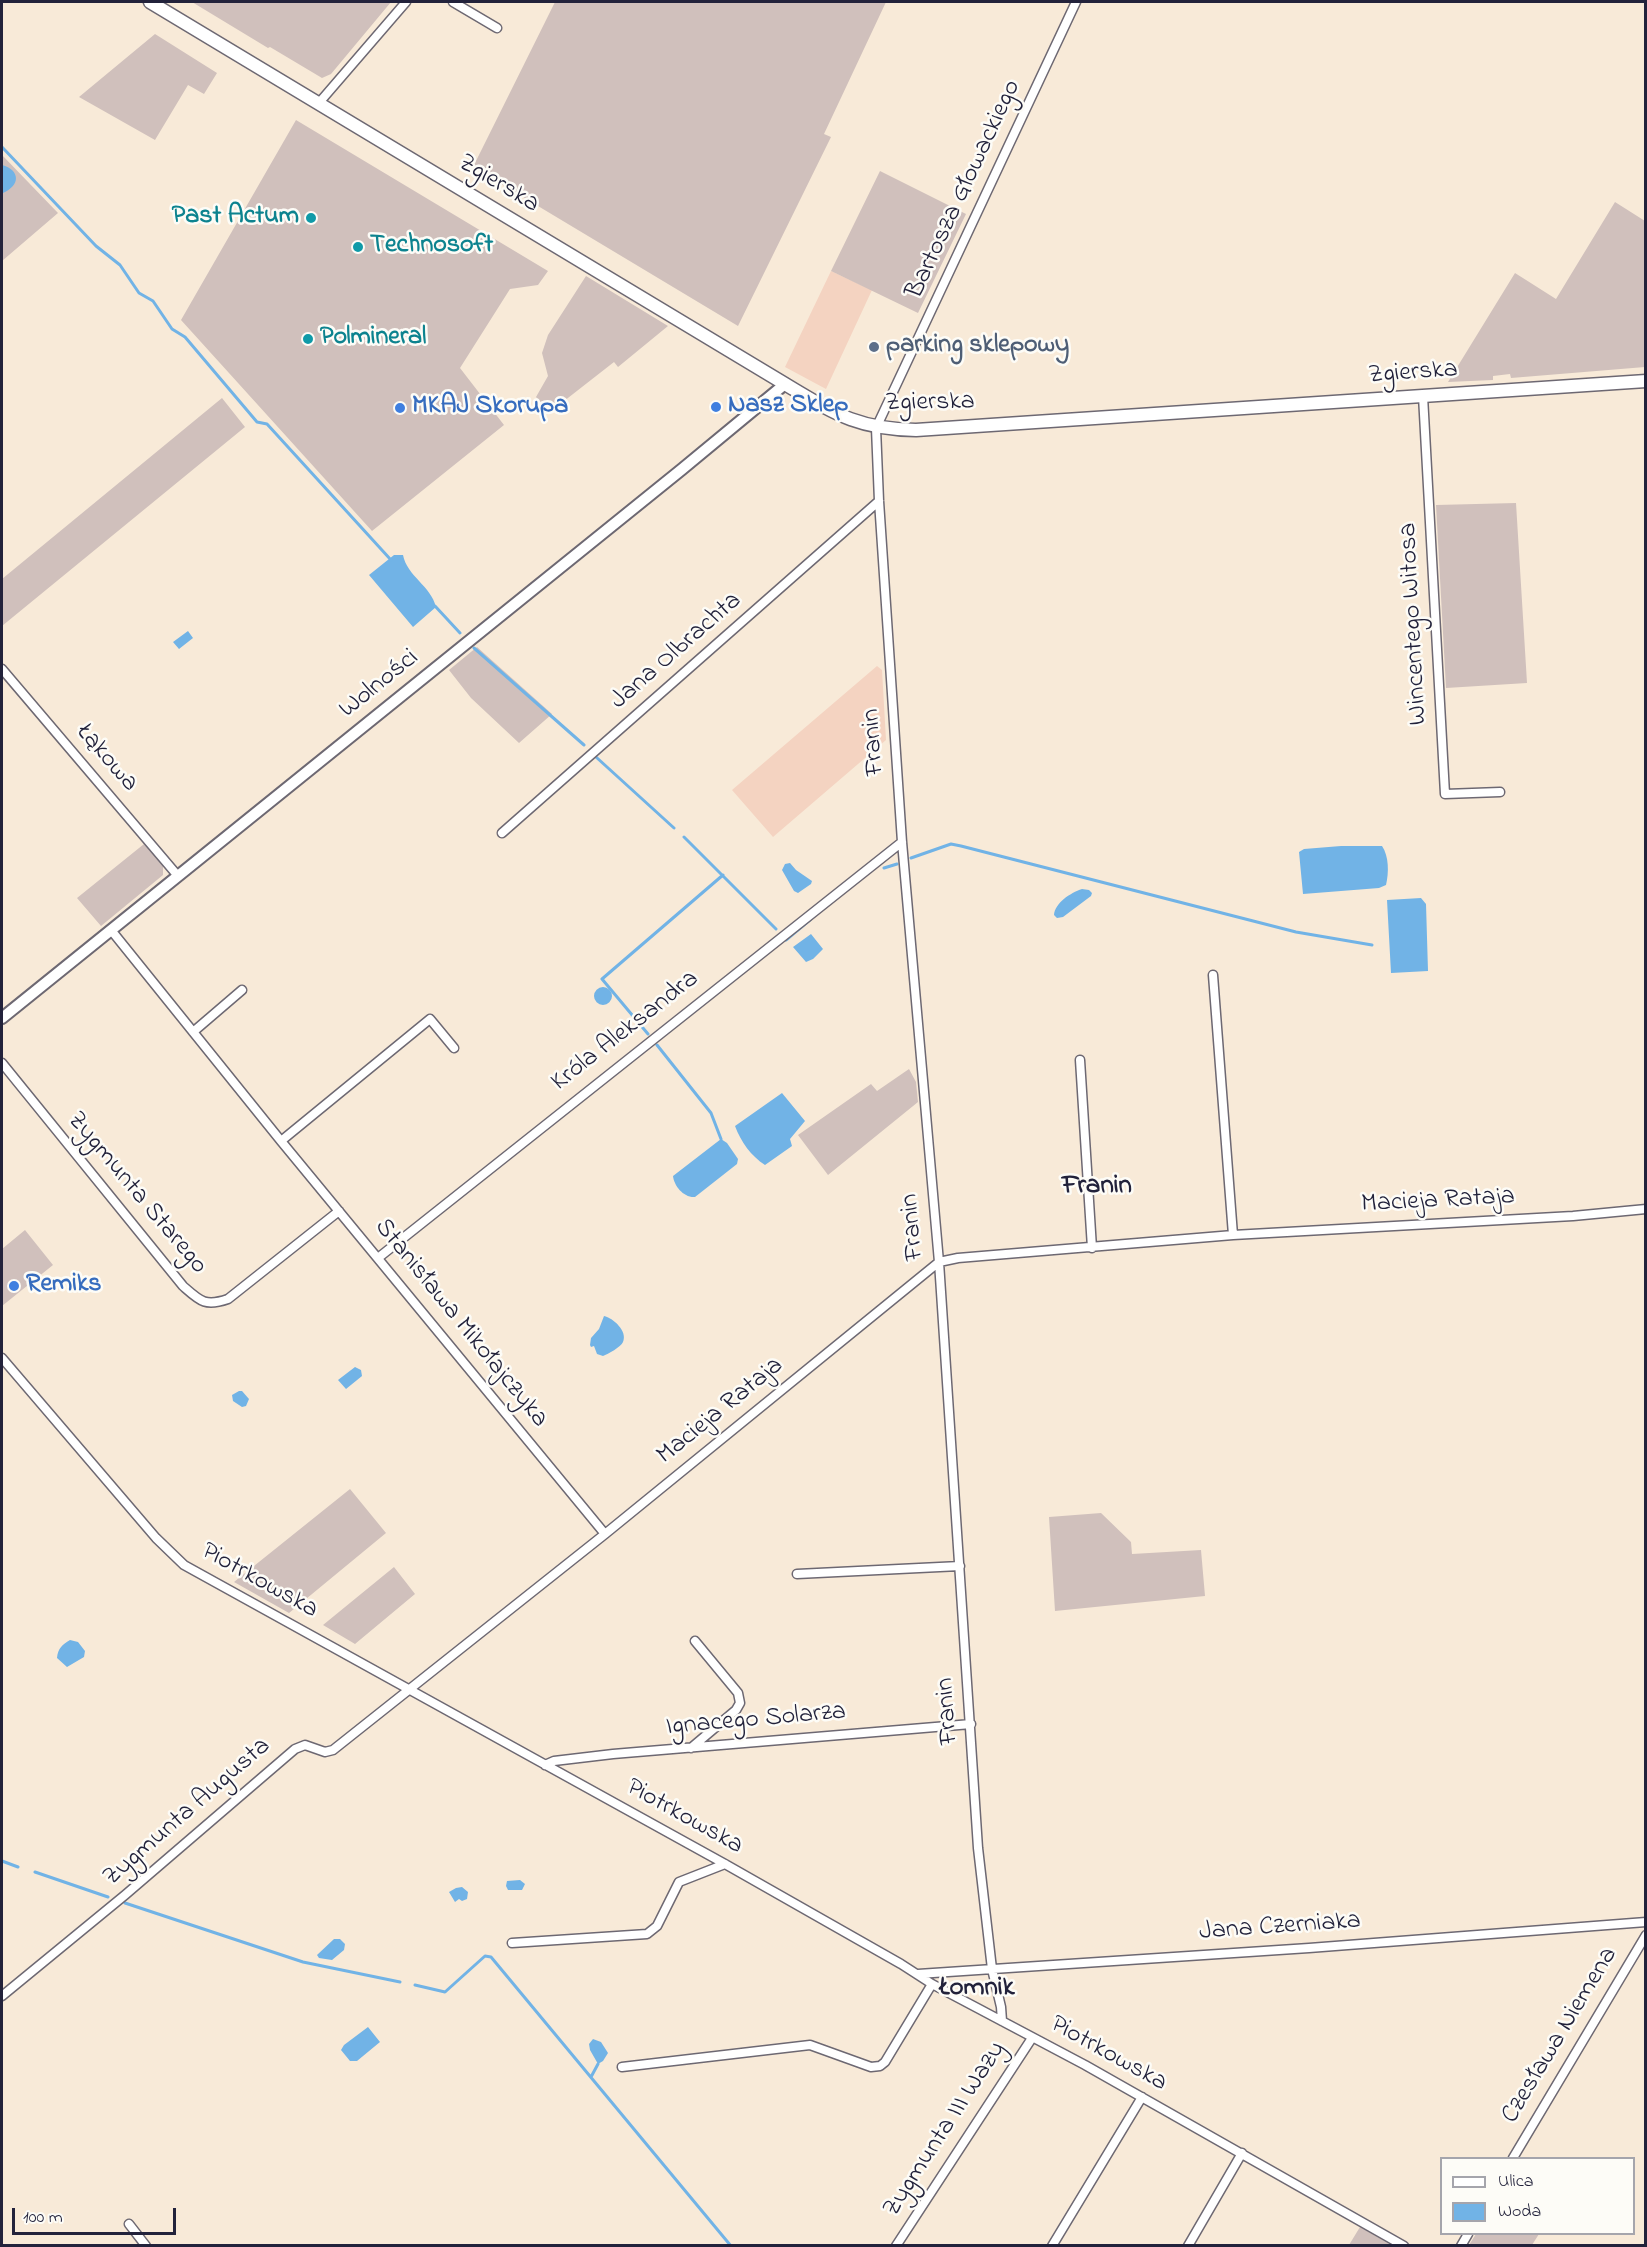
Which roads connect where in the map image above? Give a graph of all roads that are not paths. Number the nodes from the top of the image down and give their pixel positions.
1 (150, 2) edge
2 (405, 2) edge
3 (453, 2) edge
4 (1076, 2) edge
5 (497, 28) dead end
6 (318, 104) junction
7 (1646, 381) edge
8 (785, 384) junction
9 (1423, 396) junction
10 (876, 428) junction
11 (879, 501) junction
12 (2, 669) edge
13 (1500, 792) dead end
14 (502, 833) dead end
15 (902, 842) junction
16 (178, 876) junction
17 (111, 930) junction
18 (1213, 975) dead end
19 (242, 990) dead end
20 (2, 1018) edge
21 (193, 1032) junction
22 (454, 1048) dead end
23 (1080, 1060) dead end
24 (2, 1063) edge
25 (281, 1141) junction
26 (1646, 1209) edge
27 (339, 1211) junction
28 (1233, 1235) junction
29 (1092, 1248) junction
30 (378, 1258) junction
31 (939, 1262) junction
32 (2, 1358) edge
33 (605, 1534) junction
34 (960, 1566) junction
35 (797, 1574) dead end
36 (695, 1641) dead end
37 (410, 1690) junction
38 (971, 1724) junction
39 (691, 1749) junction
40 (545, 1765) junction
41 (725, 1864) junction
42 (1646, 1922) edge
43 (1646, 1935) edge
44 (512, 1943) dead end
45 (992, 1969) junction
46 (918, 1974) junction
47 (932, 1984) junction
48 (2, 1996) edge
49 (1002, 2021) junction
50 (1032, 2038) junction
51 (622, 2067) dead end
52 (1142, 2097) junction
53 (1242, 2154) junction
54 (1514, 2157) edge
55 (129, 2224) dead end
56 (146, 2246) edge
57 (896, 2246) edge
58 (1052, 2246) edge
59 (1188, 2246) edge
60 (1404, 2246) edge

1 - 6 main road, Zgierska
2 - 6 street
3 - 5 street
4 - 10 street, Bartosza Głowackiego
6 - 8 main road, Zgierska
7 - 9 main road, Zgierska
8 - 10 main road, Zgierska
8 - 16 street, Wolności
9 - 10 main road, Zgierska
9 - 13 street, Wincentego Witosa
10 - 11 street, Franin
11 - 14 street, Jana Olbrachta
11 - 15 street, Franin
12 - 16 street, Łąkowa
15 - 30 street, Króla Aleksandra
15 - 31 street, Franin
16 - 17 street, Wolności
17 - 20 street, Wolności
17 - 21 street, Stanisława Mikołajczyka
18 - 28 street
19 - 21 street
21 - 25 street, Stanisława Mikołajczyka
22 - 25 street
23 - 29 street
24 - 27 street, Zygmunta Starego
25 - 27 street, Stanisława Mikołajczyka
26 - 28 street, Macieja Rataja
27 - 30 street, Stanisława Mikołajczyka
28 - 29 street, Macieja Rataja
29 - 31 street, Macieja Rataja
30 - 33 street, Stanisława Mikołajczyka
31 - 33 street, Macieja Rataja
31 - 34 street, Franin
32 - 37 street, Piotrkowska
33 - 37 street, Macieja Rataja
34 - 35 street
34 - 38 street, Franin
36 - 39 street
37 - 40 street, Piotrkowska
37 - 48 street, Zygmunta Augusta
38 - 39 street, Ignacego Solarza
38 - 45 street, Franin
39 - 40 street, Ignacego Solarza
40 - 41 street, Piotrkowska
41 - 44 street
41 - 46 street, Piotrkowska
42 - 45 street, Jana Czerniaka
43 - 54 street, Czesława Niemena
45 - 46 street, Jana Czerniaka
45 - 49 street, Franin
46 - 47 street, Piotrkowska
47 - 49 street, Piotrkowska
47 - 51 street
49 - 50 street, Piotrkowska
50 - 52 street, Piotrkowska
50 - 57 street, Zygmunta III Wazy
52 - 53 street, Piotrkowska
52 - 58 street
53 - 59 street
53 - 60 street, Piotrkowska
55 - 56 street

